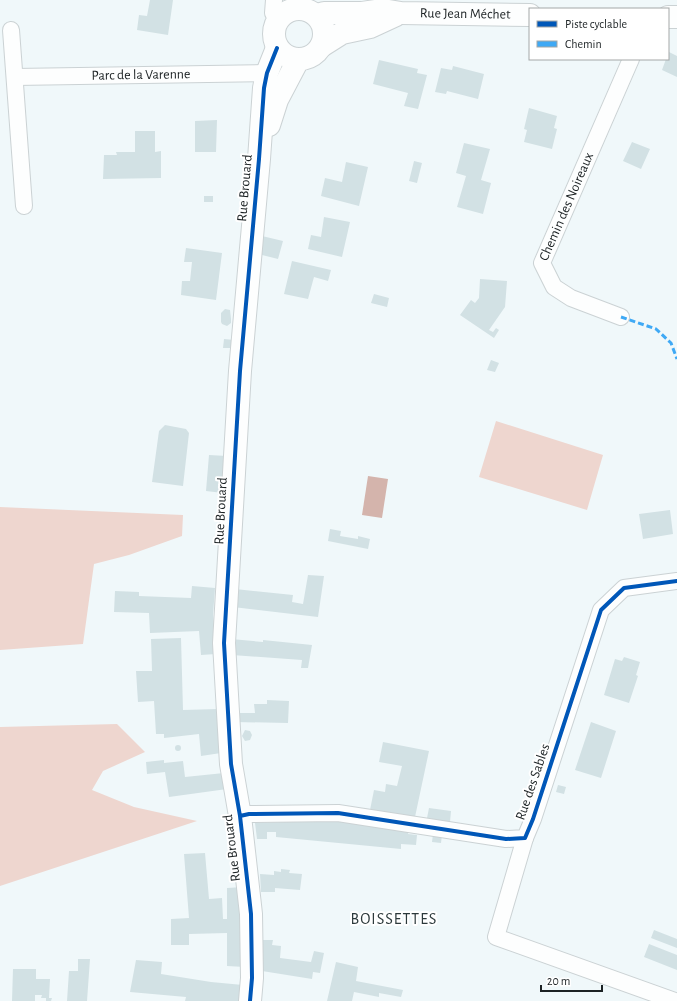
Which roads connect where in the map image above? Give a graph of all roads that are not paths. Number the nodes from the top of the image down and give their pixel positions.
1 (304, 8) edge
2 (276, 10) edge
3 (401, 13) junction
4 (529, 15) edge
5 (11, 30) dead end
6 (323, 45) junction
7 (277, 48) junction
8 (298, 60) junction
9 (631, 60) edge
10 (266, 73) junction
11 (15, 77) junction
12 (259, 159) junction
13 (24, 206) dead end
14 (621, 317) dead end
15 (677, 581) edge
16 (240, 816) junction
17 (525, 838) junction
18 (250, 1001) edge
19 (675, 1001) edge

1 - 2 street
1 - 3 street, Rue Jean Méchet
1 - 6 street
2 - 7 street
3 - 4 street, Rue Jean Méchet
3 - 6 street, Rue Jean Méchet
5 - 11 street
6 - 8 street
7 - 8 street
7 - 10 street, Rue Brouard
8 - 12 street, Rue Brouard
9 - 14 street, Chemin des Noireaux
10 - 11 street, Parc de la Varenne
10 - 12 street, Rue Brouard
11 - 13 street
12 - 16 street, Rue Brouard
15 - 17 street, Rue des Sables
16 - 17 street, Rue des Sables
16 - 18 street, Rue Brouard
17 - 19 street

